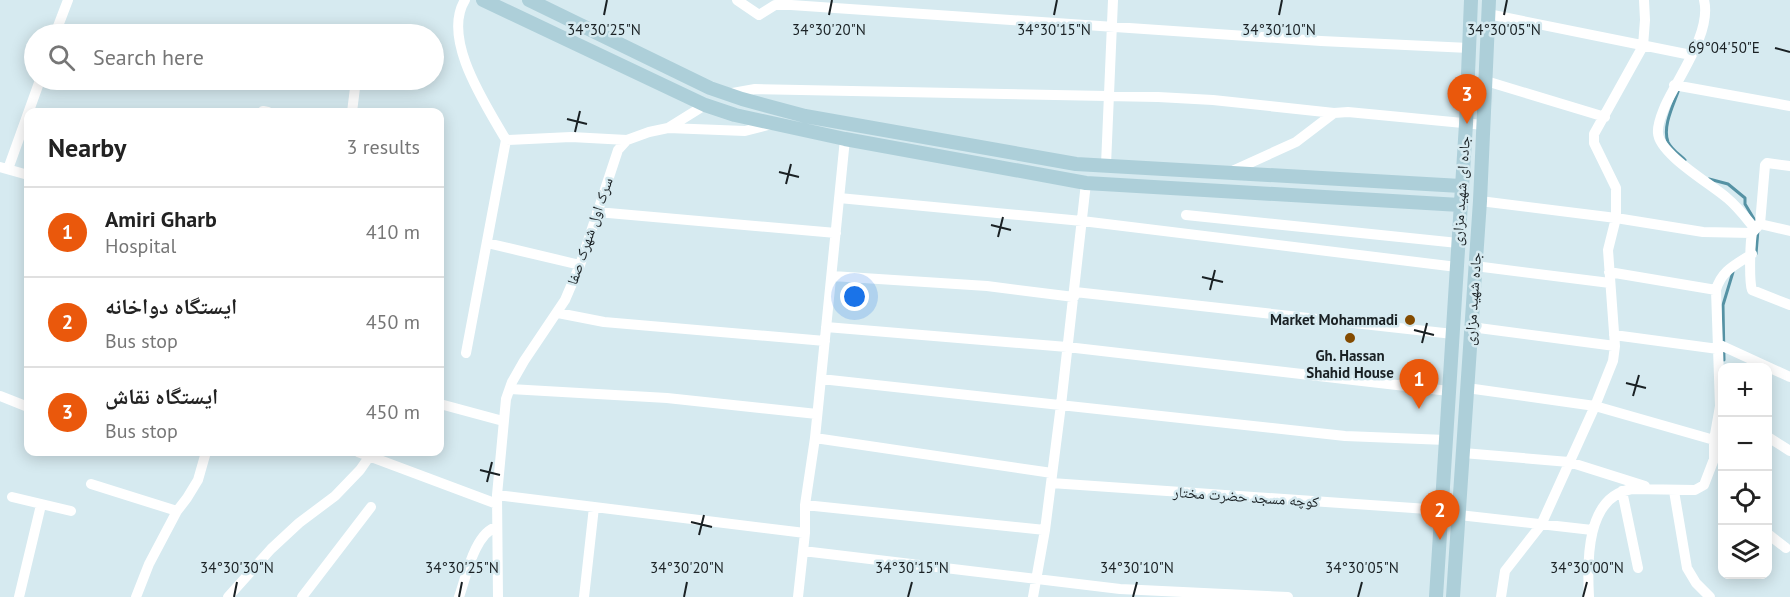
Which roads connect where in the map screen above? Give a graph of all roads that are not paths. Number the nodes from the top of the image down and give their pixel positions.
1 (68, 0) edge
2 (465, 0) edge
3 (483, 0) edge
4 (529, 0) edge
5 (737, 0) edge
6 (1113, 0) edge
7 (1471, 0) edge
8 (1644, 0) edge
9 (1704, 0) edge
10 (792, 3) edge
11 (1488, 7) edge
12 (60, 24) edge
13 (1112, 26) junction
14 (1643, 46) junction
15 (1469, 48) junction
16 (1691, 55) junction
17 (1486, 81) junction
18 (1674, 85) junction
19 (36, 90) edge
20 (355, 90) edge
21 (727, 94) junction
22 (1109, 96) junction
23 (742, 99) junction
24 (705, 105) junction
25 (1790, 106) edge
26 (29, 108) edge
27 (352, 108) edge
28 (1334, 113) junction
29 (735, 115) junction
30 (1605, 117) junction
31 (24, 119) edge
32 (772, 124) junction
33 (1466, 124) junction
34 (1484, 125) junction
35 (668, 128) junction
36 (506, 140) junction
37 (627, 140) junction
38 (845, 140) junction
39 (1106, 165) junction
40 (1790, 166) edge
41 (4, 168) edge
42 (24, 174) edge
43 (1227, 174) junction
44 (1086, 183) junction
45 (1461, 186) junction
46 (839, 198) junction
47 (1480, 201) junction
48 (1460, 205) junction
49 (597, 212) junction
50 (1186, 215) dead end
51 (1616, 218) junction
52 (1082, 220) junction
53 (1756, 229) junction
54 (1790, 231) edge
55 (836, 233) junction
56 (487, 243) junction
57 (1458, 243) junction
58 (1752, 254) junction
59 (580, 265) junction
60 (1475, 266) junction
61 (1456, 267) junction
62 (832, 276) junction
63 (1609, 278) junction
64 (1716, 290) junction
65 (1075, 294) junction
66 (1790, 305) edge
67 (558, 314) junction
68 (826, 327) junction
69 (1471, 327) junction
70 (1453, 334) junction
71 (1614, 340) junction
72 (825, 341) junction
73 (1067, 347) junction
74 (1718, 347) junction
75 (466, 353) dead end
76 (1719, 363) edge
77 (1790, 377) edge
78 (821, 379) junction
79 (1467, 388) junction
80 (510, 389) junction
81 (1449, 391) junction
82 (0, 396) edge
83 (24, 405) edge
84 (444, 405) edge
85 (1061, 405) junction
86 (1595, 406) junction
87 (818, 414) junction
88 (1719, 417) edge
89 (503, 421) junction
90 (815, 438) junction
91 (1772, 439) edge
92 (1446, 440) junction
93 (1714, 440) junction
94 (1790, 451) edge
95 (1463, 453) junction
96 (205, 456) edge
97 (369, 457) joint
98 (1718, 460) edge
99 (1569, 462) junction
100 (1051, 478) junction
101 (91, 484) dead end
102 (1653, 488) junction
103 (1622, 490) junction
104 (1674, 491) junction
105 (12, 497) dead end
106 (497, 500) junction
107 (41, 505) junction
108 (805, 505) junction
109 (371, 507) dead end
110 (594, 507) junction
111 (1442, 510) junction
112 (71, 511) dead end
113 (177, 511) junction
114 (1459, 515) junction
115 (1541, 525) junction
116 (497, 526) junction
117 (1045, 530) junction
118 (1593, 530) junction
119 (805, 533) junction
120 (1772, 538) edge
121 (1786, 548) dead end
122 (803, 551) junction
123 (1638, 568) dead end
124 (1036, 580) junction
125 (19, 597) edge
126 (136, 597) edge
127 (228, 597) edge
128 (302, 597) edge
129 (459, 597) edge
130 (501, 597) edge
131 (584, 597) edge
132 (798, 597) edge
133 (1033, 597) edge
134 (1288, 597) edge
135 (1436, 597) edge
136 (1453, 597) edge
137 (1501, 597) edge
138 (1588, 597) edge
139 (1710, 597) edge

1 - 12 street
2 - 36 street
3 - 24 main road
4 - 21 main road
5 - 10 street
6 - 13 street
7 - 15 main road, جاده ای شهید مزاری
8 - 14 street
9 - 16 street
10 - 13 street
11 - 14 street
11 - 17 main road, جاده شهید مزاری
13 - 15 street
13 - 22 street
14 - 16 street
14 - 30 street
15 - 33 main road, جاده ای شهید مزاری
16 - 18 street
17 - 30 street
17 - 34 main road, جاده شهید مزاری
18 - 25 street
18 - 53 street
19 - 26 street
20 - 27 street
21 - 22 street
21 - 23 main road
22 - 28 street
22 - 39 street
23 - 29 main road
23 - 39 main road
24 - 29 main road
24 - 35 street
28 - 33 street
28 - 43 street
29 - 32 main road
30 - 51 street
31 - 41 street
32 - 35 street
32 - 38 main road
33 - 34 street
33 - 45 main road, جاده ای شهید مزاری
34 - 47 main road, جاده شهید مزاری
35 - 37 street
36 - 37 street
36 - 56 street
37 - 49 street, سرک اول شهرک صفا
38 - 44 main road
38 - 46 street
39 - 43 main road
40 - 53 street
41 - 42 street
43 - 45 main road
44 - 48 main road
44 - 52 street
45 - 48 main road, جاده ای شهید مزاری
46 - 52 street
46 - 55 street
47 - 51 street
47 - 60 main road, جاده شهید مزاری
48 - 57 main road, جاده ای شهید مزاری
49 - 55 street
49 - 59 street, سرک اول شهرک صفا
50 - 57 street
51 - 53 street
51 - 63 street
52 - 61 street
52 - 65 street
53 - 54 street
53 - 58 street
55 - 62 street
56 - 59 street
56 - 75 street
57 - 61 main road, جاده ای شهید مزاری
58 - 64 street
58 - 66 street
59 - 67 street, سرک اول شهرک صفا
60 - 63 street
60 - 69 main road, جاده شهید مزاری
61 - 70 main road, جاده ای شهید مزاری
62 - 65 street
62 - 68 street
63 - 64 street
63 - 71 street
64 - 74 street
65 - 70 street
65 - 73 street
67 - 72 street
67 - 80 street, سرک اول شهرک صفا
68 - 72 street
68 - 73 street
69 - 71 street
69 - 79 main road, جاده شهید مزاری
70 - 81 main road, جاده ای شهید مزاری
71 - 74 street
71 - 86 street
72 - 78 street
73 - 81 street
73 - 85 street
74 - 76 street
74 - 77 street
78 - 85 street
78 - 87 street
79 - 86 street
79 - 95 main road, جاده شهید مزاری
80 - 87 street
80 - 89 street, سرک اول شهرک صفا
81 - 92 main road, جاده ای شهید مزاری
82 - 83 street
84 - 89 street
85 - 92 street
85 - 100 street
86 - 93 street
86 - 99 street
87 - 90 street
88 - 93 street
89 - 106 street, سرک اول شهرک صفا
90 - 100 street, کوچه مسجد حضرت مختار
90 - 108 street
91 - 94 street
92 - 111 main road, جاده ای شهید مزاری
93 - 98 street
95 - 99 street
95 - 114 main road, جاده شهید مزاری
96 - 113 street
97 - 106 street
97 - 127 street
98 - 104 street
99 - 102 street
99 - 115 street
100 - 111 street, کوچه مسجد حضرت مختار
100 - 117 street
101 - 113 street
102 - 103 street
102 - 104 street
103 - 118 street
103 - 123 street
104 - 139 street
105 - 107 street
106 - 110 street
106 - 116 street, سرک اول شهرک صفا
107 - 112 street
107 - 125 street
108 - 117 street
108 - 119 street
109 - 128 street
110 - 119 street
110 - 131 street
111 - 135 main road, جاده ای شهید مزاری
113 - 126 street
114 - 115 street
114 - 136 main road, جاده شهید مزاری
115 - 118 street
115 - 137 street
116 - 129 street
116 - 130 street, سرک اول شهرک صفا
117 - 124 street
118 - 138 street
119 - 122 street
120 - 121 street
122 - 124 street
122 - 132 street
124 - 133 street
124 - 134 street

